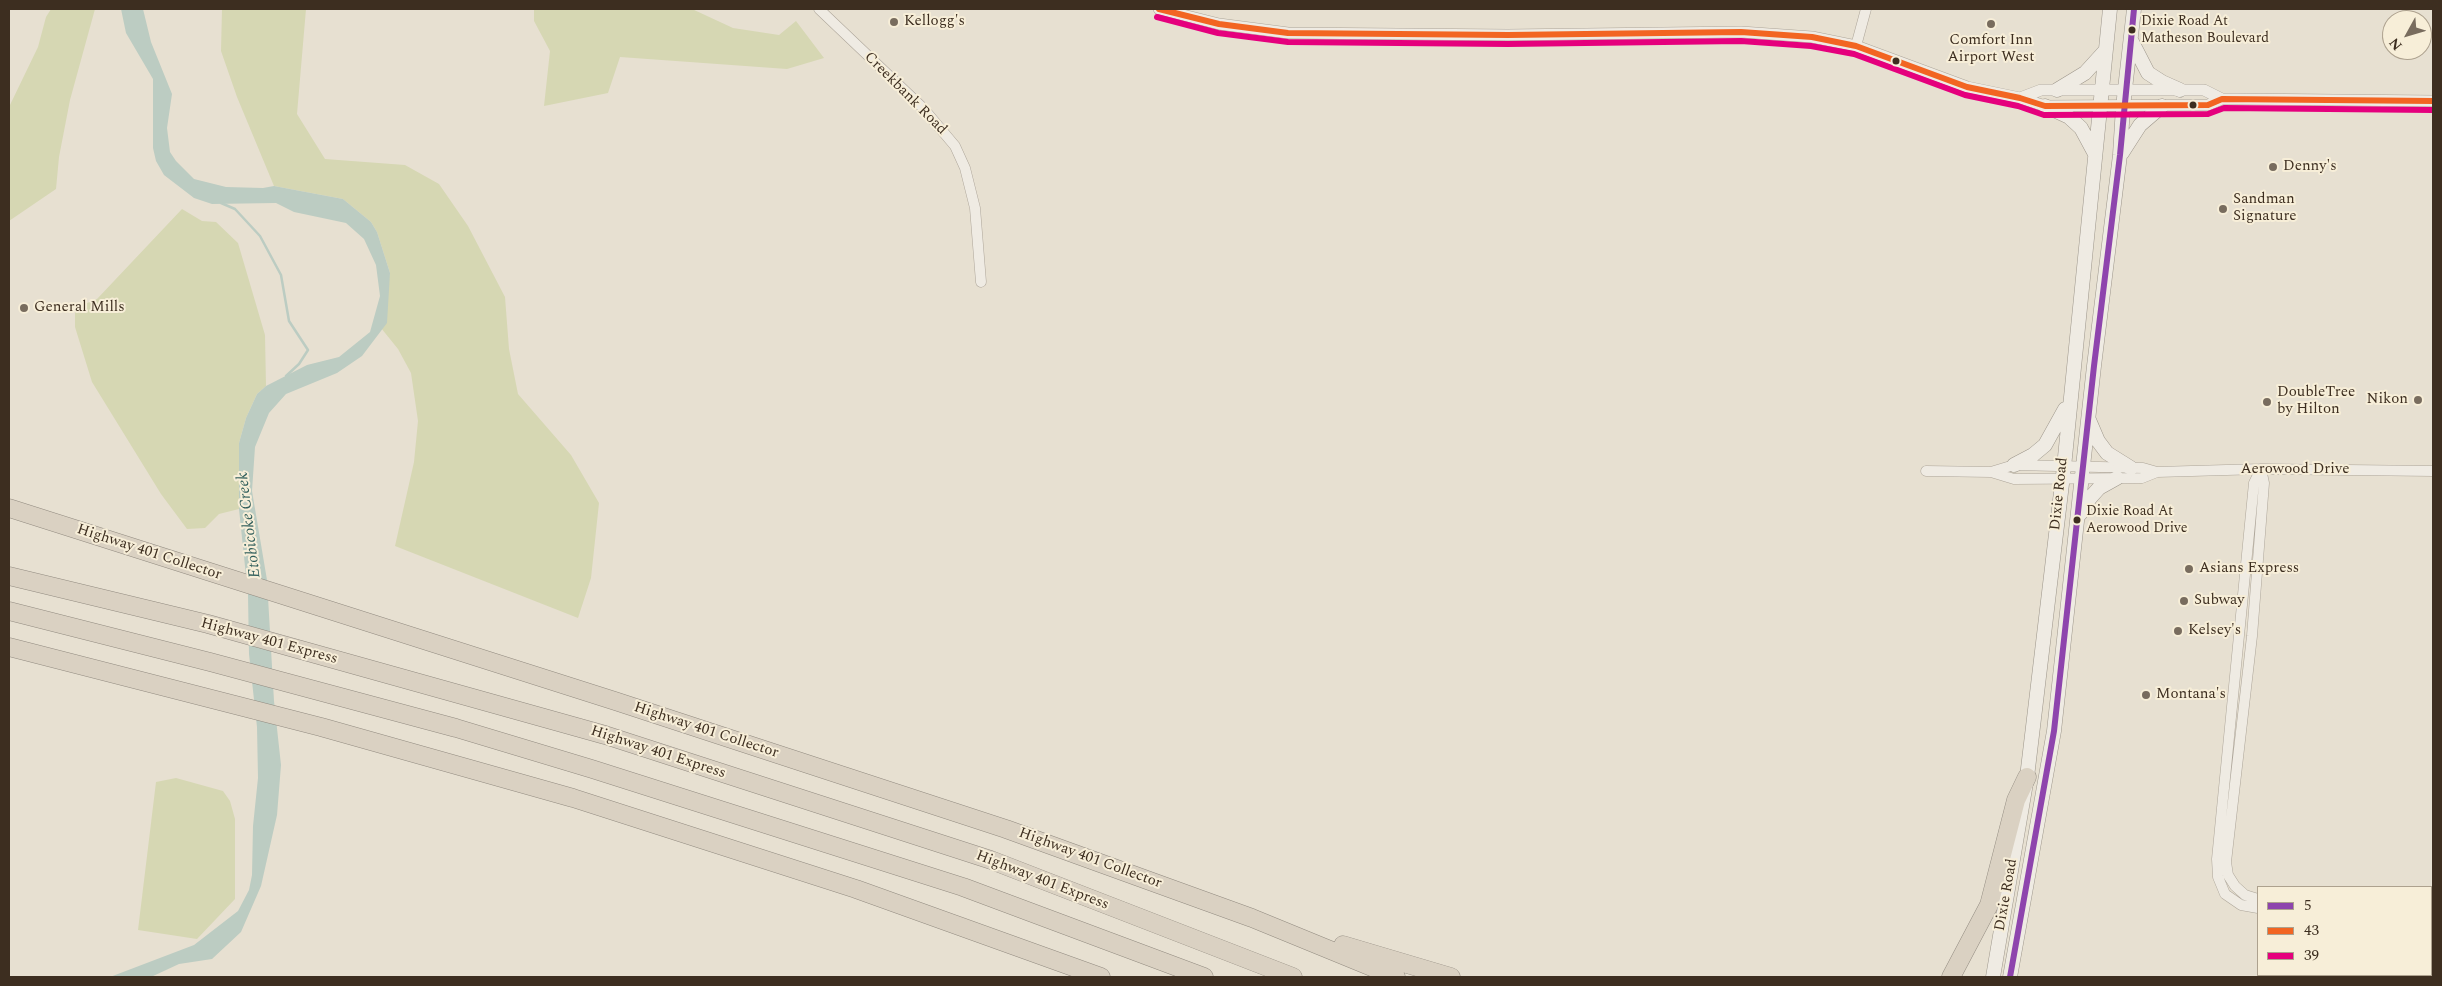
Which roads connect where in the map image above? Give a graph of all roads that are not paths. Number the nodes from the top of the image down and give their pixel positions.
1 (819, 9) edge
2 (1159, 9) edge
3 (1866, 9) edge
4 (2110, 9) edge
5 (2134, 9) edge
6 (2131, 39) junction
7 (1856, 46) junction
8 (2105, 51) junction
9 (2057, 90) junction
10 (2101, 90) junction
11 (2125, 90) junction
12 (2180, 90) junction
13 (2020, 98) junction
14 (2222, 99) junction
15 (2433, 101) edge
16 (2045, 106) junction
17 (2100, 106) junction
18 (2162, 106) junction
19 (2123, 107) junction
20 (2095, 154) junction
21 (2120, 155) junction
22 (980, 282) dead end
23 (2069, 399) junction
24 (2088, 417) junction
25 (2014, 465) junction
26 (2131, 468) junction
27 (2260, 469) junction
28 (1926, 471) dead end
29 (2433, 471) edge
30 (1990, 472) junction
31 (2157, 472) junction
32 (2063, 473) junction
33 (2083, 473) junction
34 (2116, 478) junction
35 (9, 508) edge
36 (2077, 519) junction
37 (9, 576) edge
38 (9, 611) edge
39 (9, 647) edge
40 (2027, 777) junction
41 (2257, 899) edge
42 (2257, 908) edge
43 (1252, 918) junction
44 (1101, 977) edge
45 (1204, 977) edge
46 (1293, 977) edge
47 (1396, 977) edge
48 (1450, 977) edge
49 (1951, 977) edge
50 (1993, 977) edge
51 (2010, 977) edge

1 - 22 street, Creekbank Road
2 - 7 street
3 - 7 street
4 - 8 main road, Dixie Road
5 - 6 main road, Dixie Road
6 - 11 main road, Dixie Road
6 - 12 main road
7 - 13 street
8 - 9 main road
8 - 10 main road, Dixie Road
9 - 10 street
9 - 13 street
10 - 11 street
10 - 17 main road, Dixie Road
11 - 12 street
11 - 19 main road, Dixie Road
12 - 14 street
13 - 16 street
14 - 15 street
14 - 18 street
16 - 17 street
16 - 20 main road
17 - 19 street
17 - 20 main road, Dixie Road
18 - 19 street
18 - 21 main road
19 - 21 main road, Dixie Road
20 - 23 main road, Dixie Road
21 - 24 main road, Dixie Road
23 - 25 main road
23 - 32 main road, Dixie Road
24 - 26 main road
24 - 33 main road, Dixie Road
25 - 30 street, Aerowood Drive
25 - 32 street, Aerowood Drive
26 - 31 street, Aerowood Drive
26 - 33 street, Aerowood Drive
27 - 29 street, Aerowood Drive
27 - 31 street, Aerowood Drive
27 - 41 street
27 - 42 street
28 - 30 street, Aerowood Drive
30 - 32 street, Aerowood Drive
31 - 34 street, Aerowood Drive
32 - 33 street, Aerowood Drive
32 - 40 main road, Dixie Road
33 - 34 street, Aerowood Drive
33 - 36 main road, Dixie Road
34 - 36 main road
35 - 43 highway, Highway 401 Collector
36 - 51 main road, Dixie Road
37 - 46 highway, Highway 401 Express
38 - 45 highway
39 - 44 highway
40 - 49 highway
40 - 50 main road, Dixie Road
43 - 47 highway, Highway 401 Collector
43 - 48 highway

